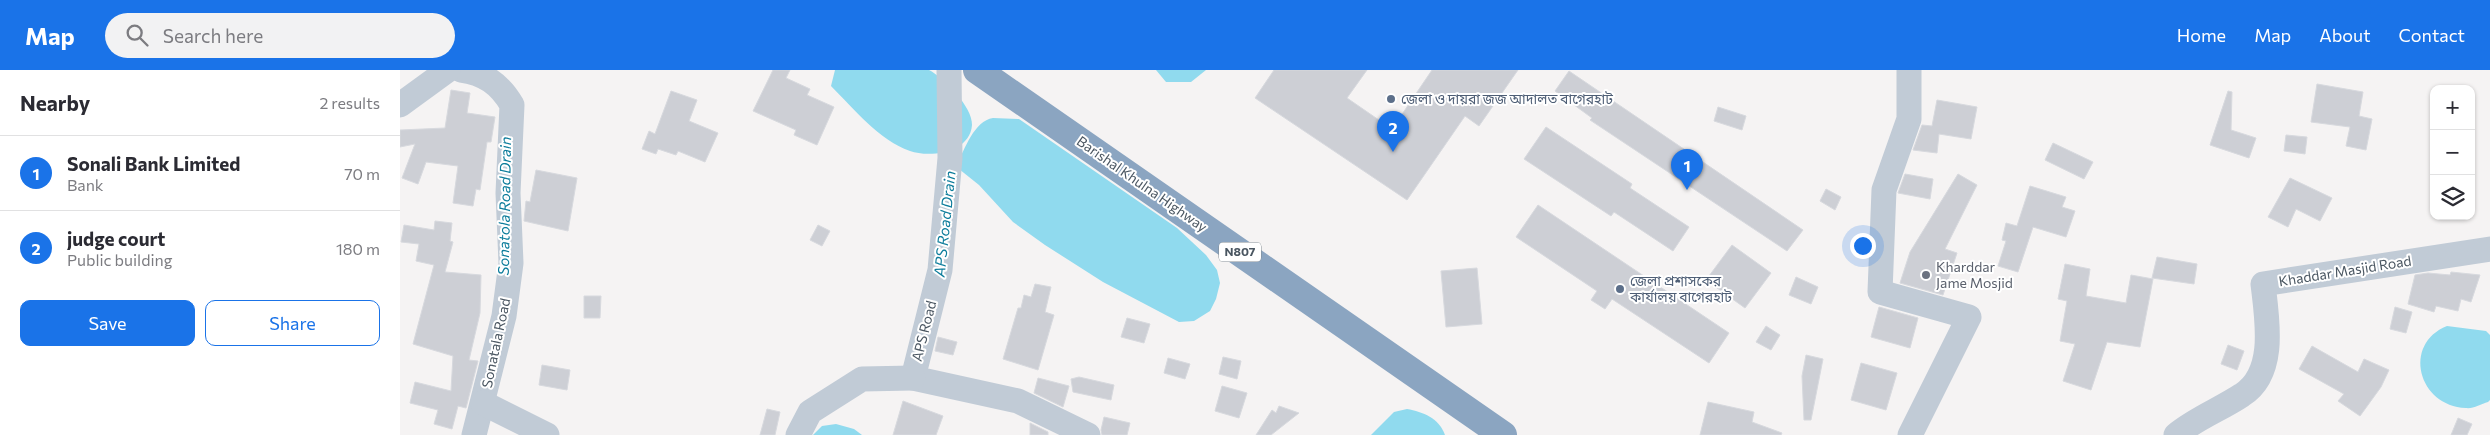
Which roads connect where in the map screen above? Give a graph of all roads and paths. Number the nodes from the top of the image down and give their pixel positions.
1 (448, 70) edge
2 (461, 70) edge
3 (949, 70) edge
4 (977, 70) edge
5 (1909, 70) edge
6 (400, 105) edge
7 (2490, 249) edge
8 (913, 378) junction
9 (483, 403) junction
10 (2182, 431) edge
11 (1493, 432) edge
12 (474, 435) edge
13 (547, 435) edge
14 (798, 435) edge
15 (1088, 435) edge
16 (1910, 435) edge

1 - 6 street
2 - 9 street, Sonatala Road
3 - 8 street, APS Road
4 - 11 highway, Barishal Khulna Highway / N807
5 - 16 street
7 - 10 street, Khaddar Masjid Road
8 - 14 street
8 - 15 street, APS Road
9 - 12 street, Sonatala Road
9 - 13 street

